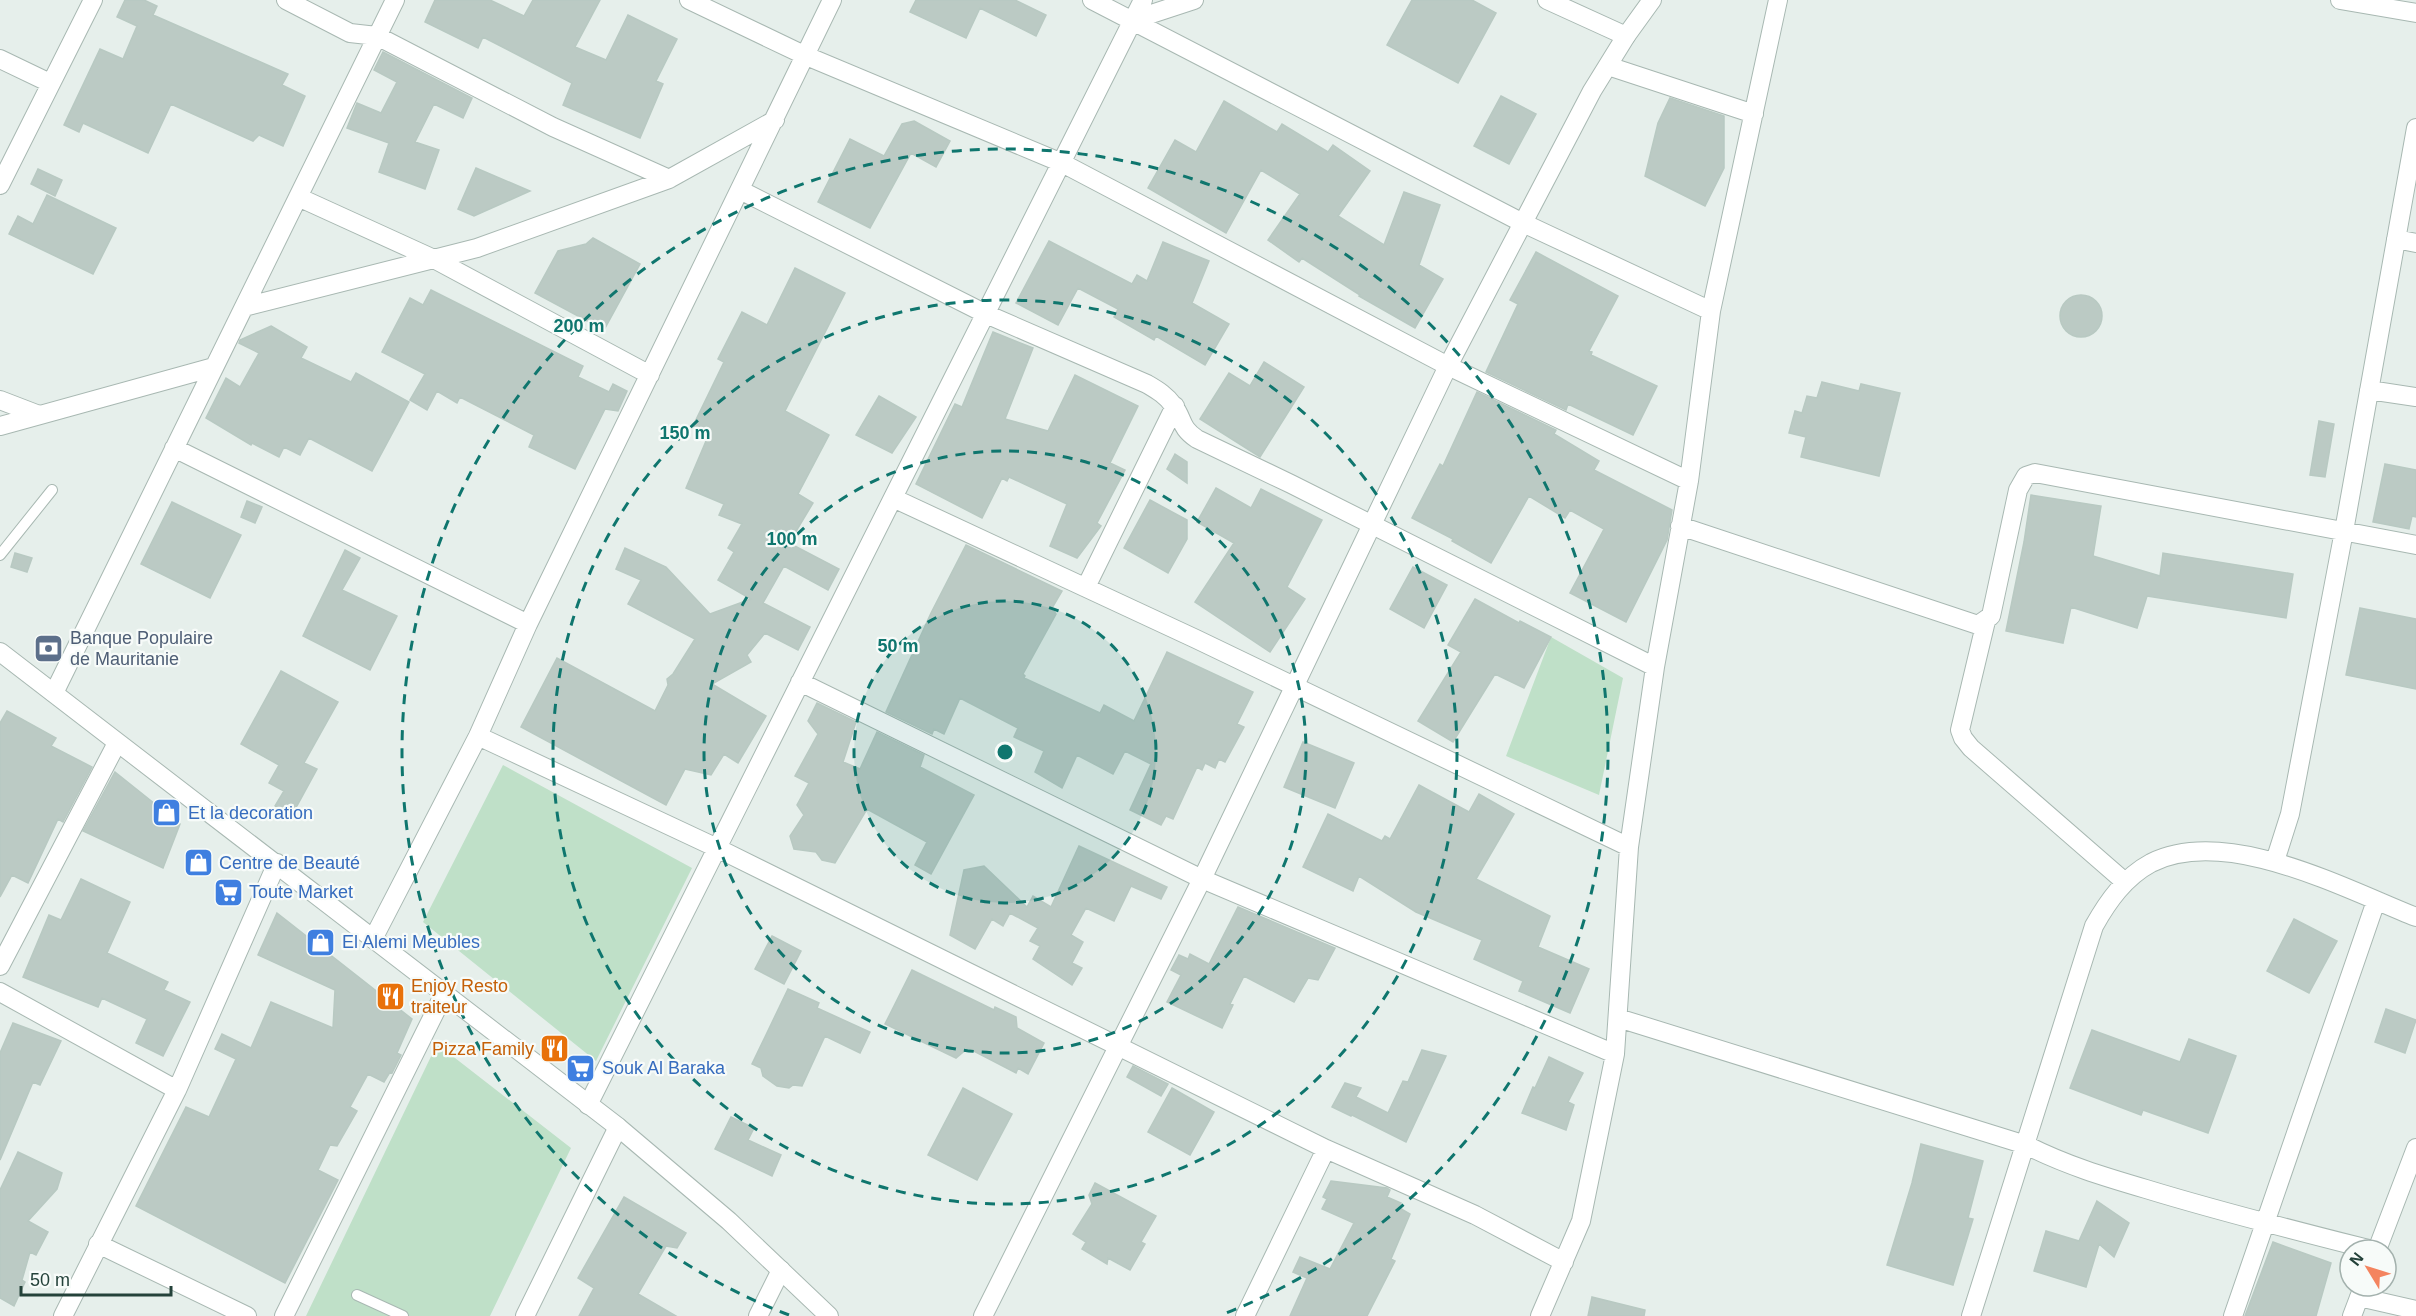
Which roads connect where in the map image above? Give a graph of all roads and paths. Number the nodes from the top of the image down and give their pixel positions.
1 (93, 0) edge
2 (286, 0) edge
3 (395, 0) edge
4 (689, 0) edge
5 (832, 0) edge
6 (1092, 0) edge
7 (1143, 0) edge
8 (1194, 0) edge
9 (1546, 0) edge
10 (1652, 0) edge
11 (1778, 0) edge
12 (2340, 0) edge
13 (2416, 13) edge
14 (1133, 21) junction
15 (377, 36) junction
16 (1626, 36) junction
17 (804, 55) junction
18 (0, 59) edge
19 (1608, 66) junction
20 (50, 83) junction
21 (1754, 114) junction
22 (775, 120) junction
23 (2416, 128) edge
24 (1062, 163) junction
25 (669, 179) junction
26 (0, 185) edge
27 (740, 190) junction
28 (298, 196) junction
29 (1523, 223) junction
30 (2396, 239) junction
31 (2416, 243) edge
32 (434, 258) junction
33 (244, 307) junction
34 (1711, 311) junction
35 (986, 314) junction
36 (1448, 366) junction
37 (214, 367) junction
38 (650, 375) junction
39 (2369, 390) junction
40 (2416, 397) edge
41 (0, 400) edge
42 (1175, 406) junction
43 (39, 415) junction
44 (0, 426) edge
45 (174, 448) junction
46 (1689, 481) junction
47 (52, 490) dead end
48 (893, 498) junction
49 (1371, 524) junction
50 (1680, 526) junction
51 (2344, 531) junction
52 (2416, 545) edge
53 (0, 555) edge
54 (1086, 587) junction
55 (1986, 621) junction
56 (528, 624) junction
57 (0, 652) edge
58 (1655, 667) junction
59 (800, 682) junction
60 (1296, 686) junction
61 (54, 693) junction
62 (478, 736) junction
63 (117, 743) junction
64 (1629, 847) junction
65 (717, 848) junction
66 (2275, 861) junction
67 (277, 863) junction
68 (1202, 879) junction
69 (2126, 882) junction
70 (2376, 902) junction
71 (2416, 917) edge
72 (373, 939) junction
73 (0, 966) edge
74 (0, 992) edge
75 (444, 994) junction
76 (1618, 1018) junction
77 (1118, 1047) junction
78 (1615, 1054) junction
79 (177, 1090) junction
80 (588, 1105) junction
81 (618, 1126) junction
82 (2026, 1145) junction
83 (2416, 1148) edge
84 (1326, 1149) junction
85 (2266, 1223) junction
86 (2382, 1238) edge
87 (2338, 1241) edge
88 (98, 1244) junction
89 (1564, 1262) junction
90 (782, 1270) junction
91 (357, 1295) dead end
92 (2358, 1298) edge
93 (2381, 1298) edge
94 (2416, 1310) edge
95 (985, 1315) edge
96 (63, 1316) edge
97 (247, 1316) edge
98 (284, 1316) edge
99 (403, 1316) edge
100 (525, 1316) edge
101 (758, 1316) edge
102 (829, 1316) edge
103 (1245, 1316) edge
104 (1540, 1316) edge
105 (1971, 1316) edge
106 (2233, 1316) edge
107 (2352, 1316) edge

1 - 20 street
2 - 15 street
3 - 15 street
4 - 17 street
5 - 17 street
6 - 14 street
7 - 14 street
8 - 14 street
9 - 16 street
10 - 16 street
11 - 21 street
12 - 13 street
14 - 24 street
14 - 29 street
15 - 25 street
15 - 28 street
16 - 19 street
17 - 22 street
17 - 24 street
18 - 20 street
19 - 21 street
19 - 29 street
20 - 26 street
21 - 34 street
22 - 25 street
22 - 27 street
23 - 30 street
24 - 35 street
24 - 36 street
25 - 32 street
27 - 35 street
27 - 38 street
28 - 32 street
28 - 33 street
29 - 34 street
29 - 36 street
30 - 31 street
30 - 39 street
32 - 33 street
32 - 38 street
33 - 37 street
34 - 46 street
35 - 42 street
35 - 48 street
36 - 46 street
36 - 49 street
37 - 43 street
37 - 45 street
38 - 56 street
39 - 40 street
39 - 51 street
41 - 43 street
42 - 49 street
42 - 54 street
43 - 44 street
45 - 56 street
45 - 61 street
46 - 50 street
47 - 53 lane
48 - 54 street
48 - 59 street
49 - 58 street
49 - 60 street
50 - 55 street
50 - 58 street
51 - 52 street
51 - 55 street
51 - 66 street
54 - 60 street
55 - 69 street
56 - 62 street
57 - 61 street
58 - 64 street
59 - 65 street
59 - 68 street
60 - 64 street
60 - 68 street
61 - 63 street
62 - 65 street
62 - 72 street
63 - 67 street
63 - 73 street
64 - 76 street
65 - 77 street
65 - 80 street
66 - 69 street
66 - 70 street
67 - 72 street
67 - 79 street
68 - 77 street
68 - 78 street
69 - 82 street
70 - 71 street
70 - 85 street
72 - 75 street
74 - 79 street
75 - 80 street
75 - 98 street
76 - 78 street
76 - 82 street
77 - 84 street
77 - 95 street
78 - 89 street
79 - 88 street
80 - 81 street
81 - 90 street
81 - 100 street
82 - 85 street
82 - 105 street
83 - 86 street
84 - 89 street
84 - 103 street
85 - 87 street
85 - 106 street
88 - 96 street
88 - 97 street
89 - 104 street
90 - 101 street
90 - 102 street
91 - 99 lane
92 - 107 street
93 - 94 street

